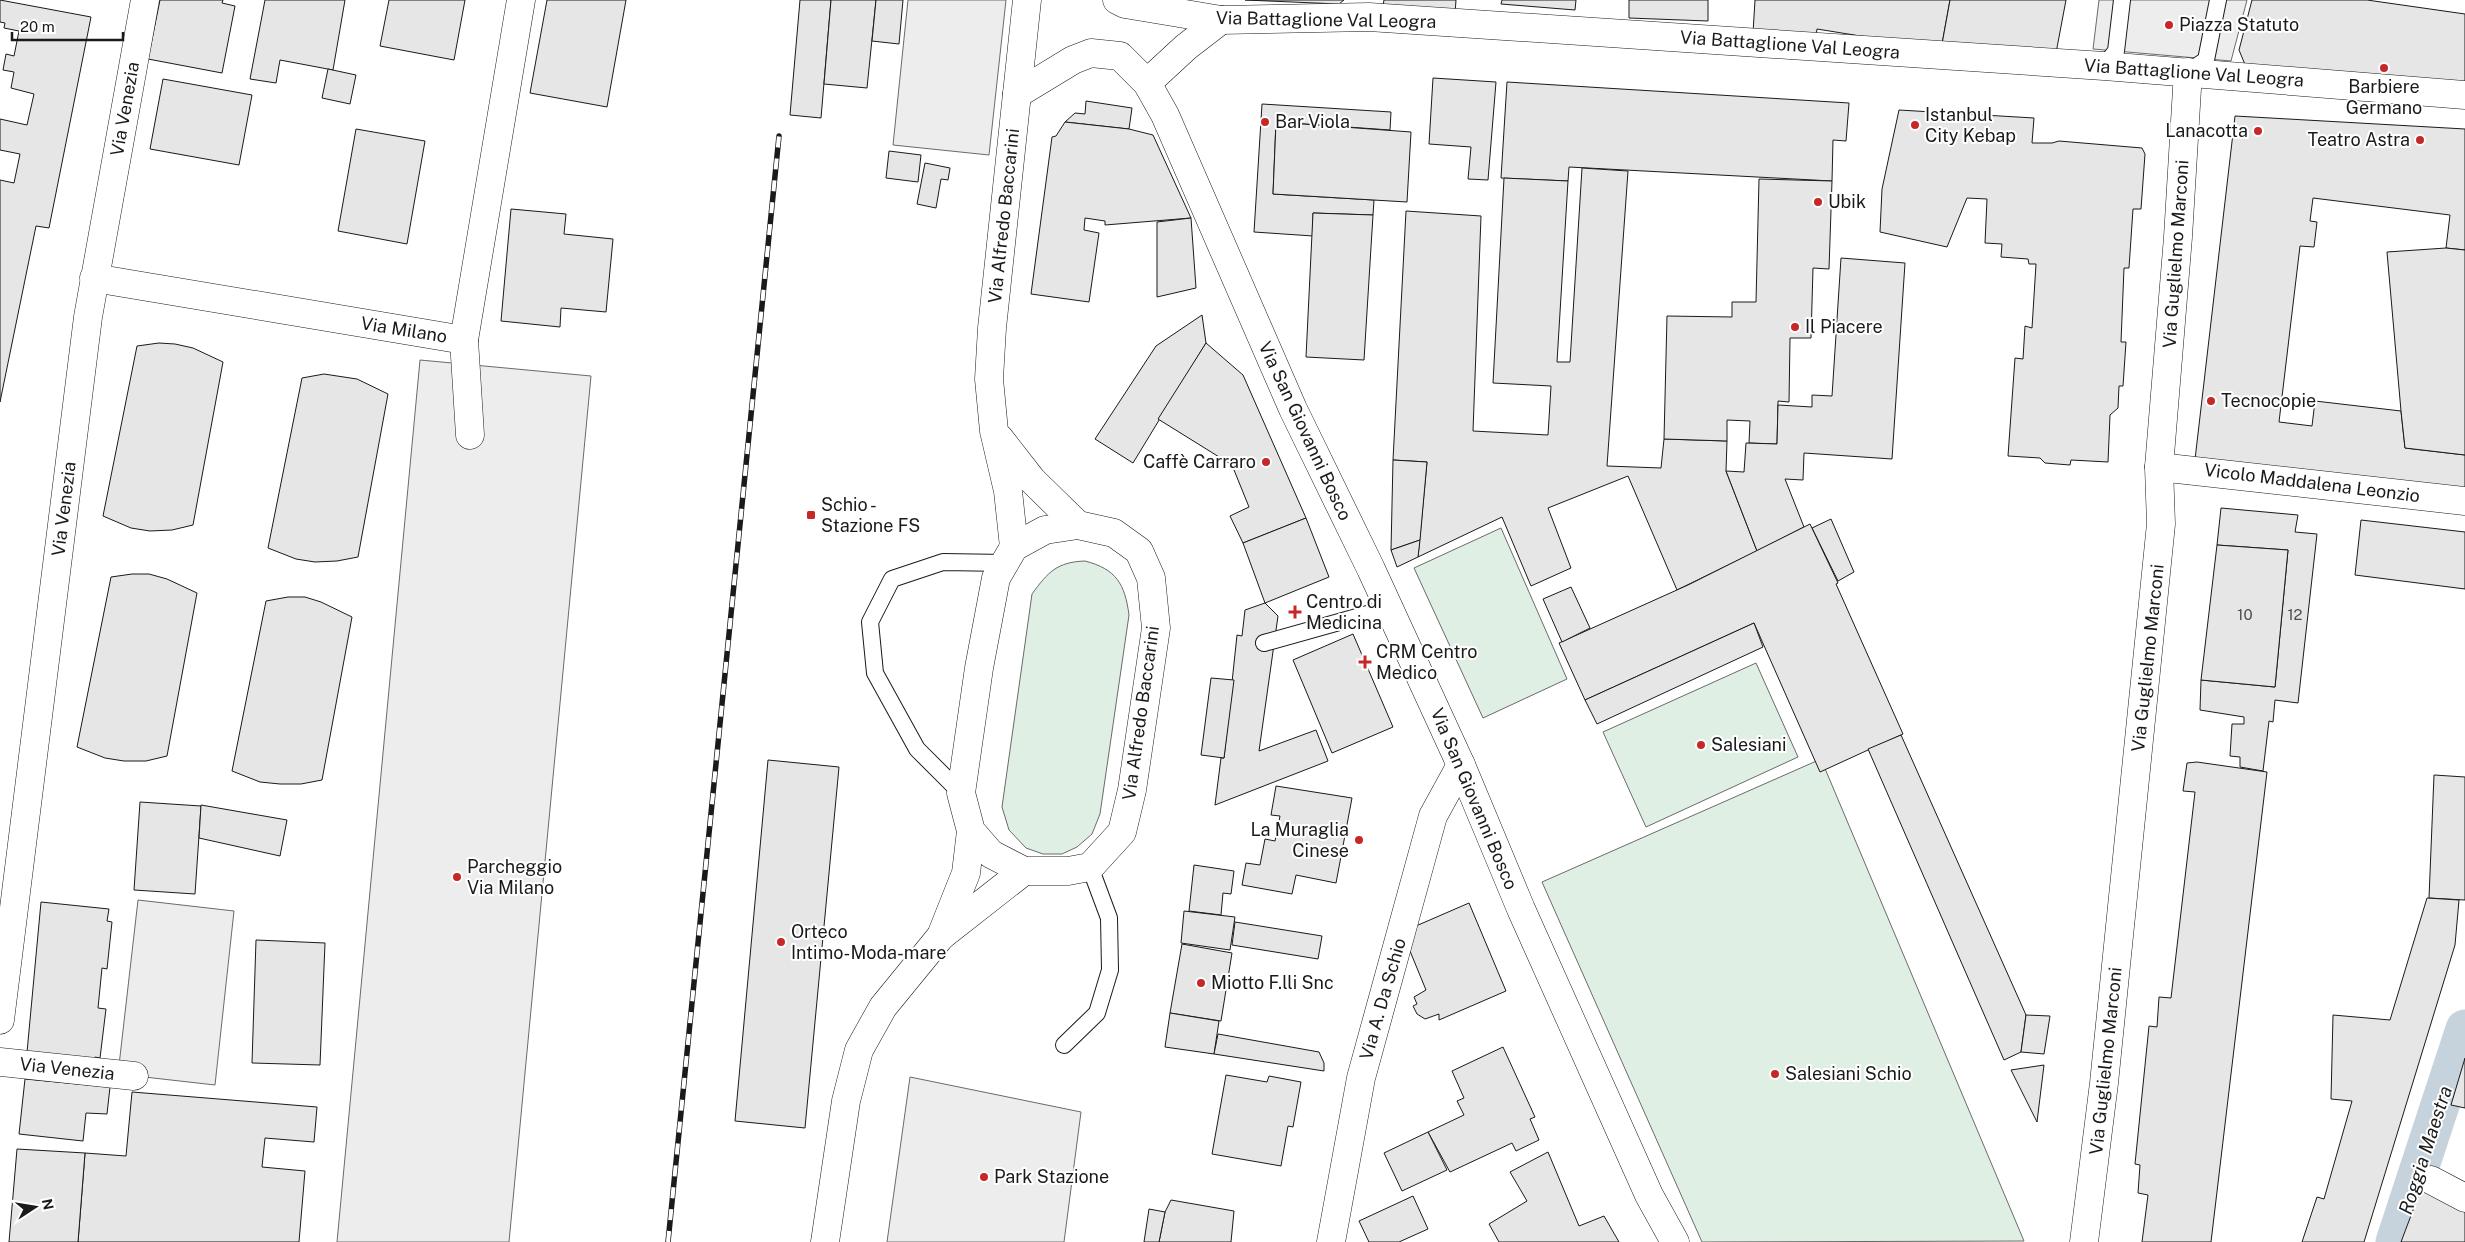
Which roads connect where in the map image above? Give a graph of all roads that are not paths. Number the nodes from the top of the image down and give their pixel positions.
1 (145, 0) edge
2 (521, 0) edge
3 (1027, 0) edge
4 (1117, 0) edge
5 (2122, 0) edge
6 (2218, 0) edge
7 (1371, 9) edge
8 (1221, 20) junction
9 (2110, 59) junction
10 (2197, 66) junction
11 (1147, 83) junction
12 (1017, 94) junction
13 (2465, 95) edge
14 (94, 278) junction
15 (464, 340) junction
16 (994, 431) junction
17 (470, 435) dead end
18 (2159, 467) junction
19 (2465, 501) edge
20 (1078, 525) junction
21 (1009, 555) junction
22 (1389, 608) junction
23 (1264, 643) dead end
24 (1460, 764) junction
25 (962, 793) junction
26 (971, 831) junction
27 (1090, 867) junction
28 (1024, 871) junction
29 (941, 936) junction
30 (0, 1020) edge
31 (1064, 1045) dead end
32 (0, 1062) edge
33 (134, 1076) dead end
34 (2431, 1180) dead end
35 (2465, 1198) edge
36 (826, 1242) edge
37 (1331, 1242) edge
38 (1675, 1242) edge
39 (2084, 1242) edge

1 - 14 street, Via Venezia
2 - 15 street, Via Milano
3 - 12 street, Via Alfredo Baccarini
4 - 8 street, Via Battaglione Val Leogra
5 - 9 lane
6 - 10 lane
7 - 8 street, Via Battaglione Val Leogra
7 - 9 street, Via Battaglione Val Leogra
8 - 11 street
9 - 10 street, Via Battaglione Val Leogra
10 - 13 street, Via Battaglione Val Leogra
10 - 18 street, Via Guglielmo Marconi
11 - 12 street, Via San Giovanni Bosco
11 - 22 street, Via San Giovanni Bosco
12 - 16 street, Via Alfredo Baccarini
14 - 15 street, Via Milano
14 - 30 street, Via Venezia
15 - 17 street
16 - 20 street
16 - 21 street, Via Alfredo Baccarini
18 - 19 street, Vicolo Maddalena Leonzio
18 - 39 street, Via Guglielmo Marconi
20 - 21 street, Via Alfredo Baccarini
20 - 27 street, Via Alfredo Baccarini
21 - 25 street
21 - 25 lane
22 - 23 lane
22 - 24 street, Via San Giovanni Bosco
24 - 37 street, Via A. Da Schio
24 - 38 street, Via San Giovanni Bosco
25 - 26 street
26 - 28 street
26 - 29 street
27 - 28 street
27 - 31 lane
28 - 29 street
29 - 36 street
32 - 33 street, Via Venezia
34 - 35 street

